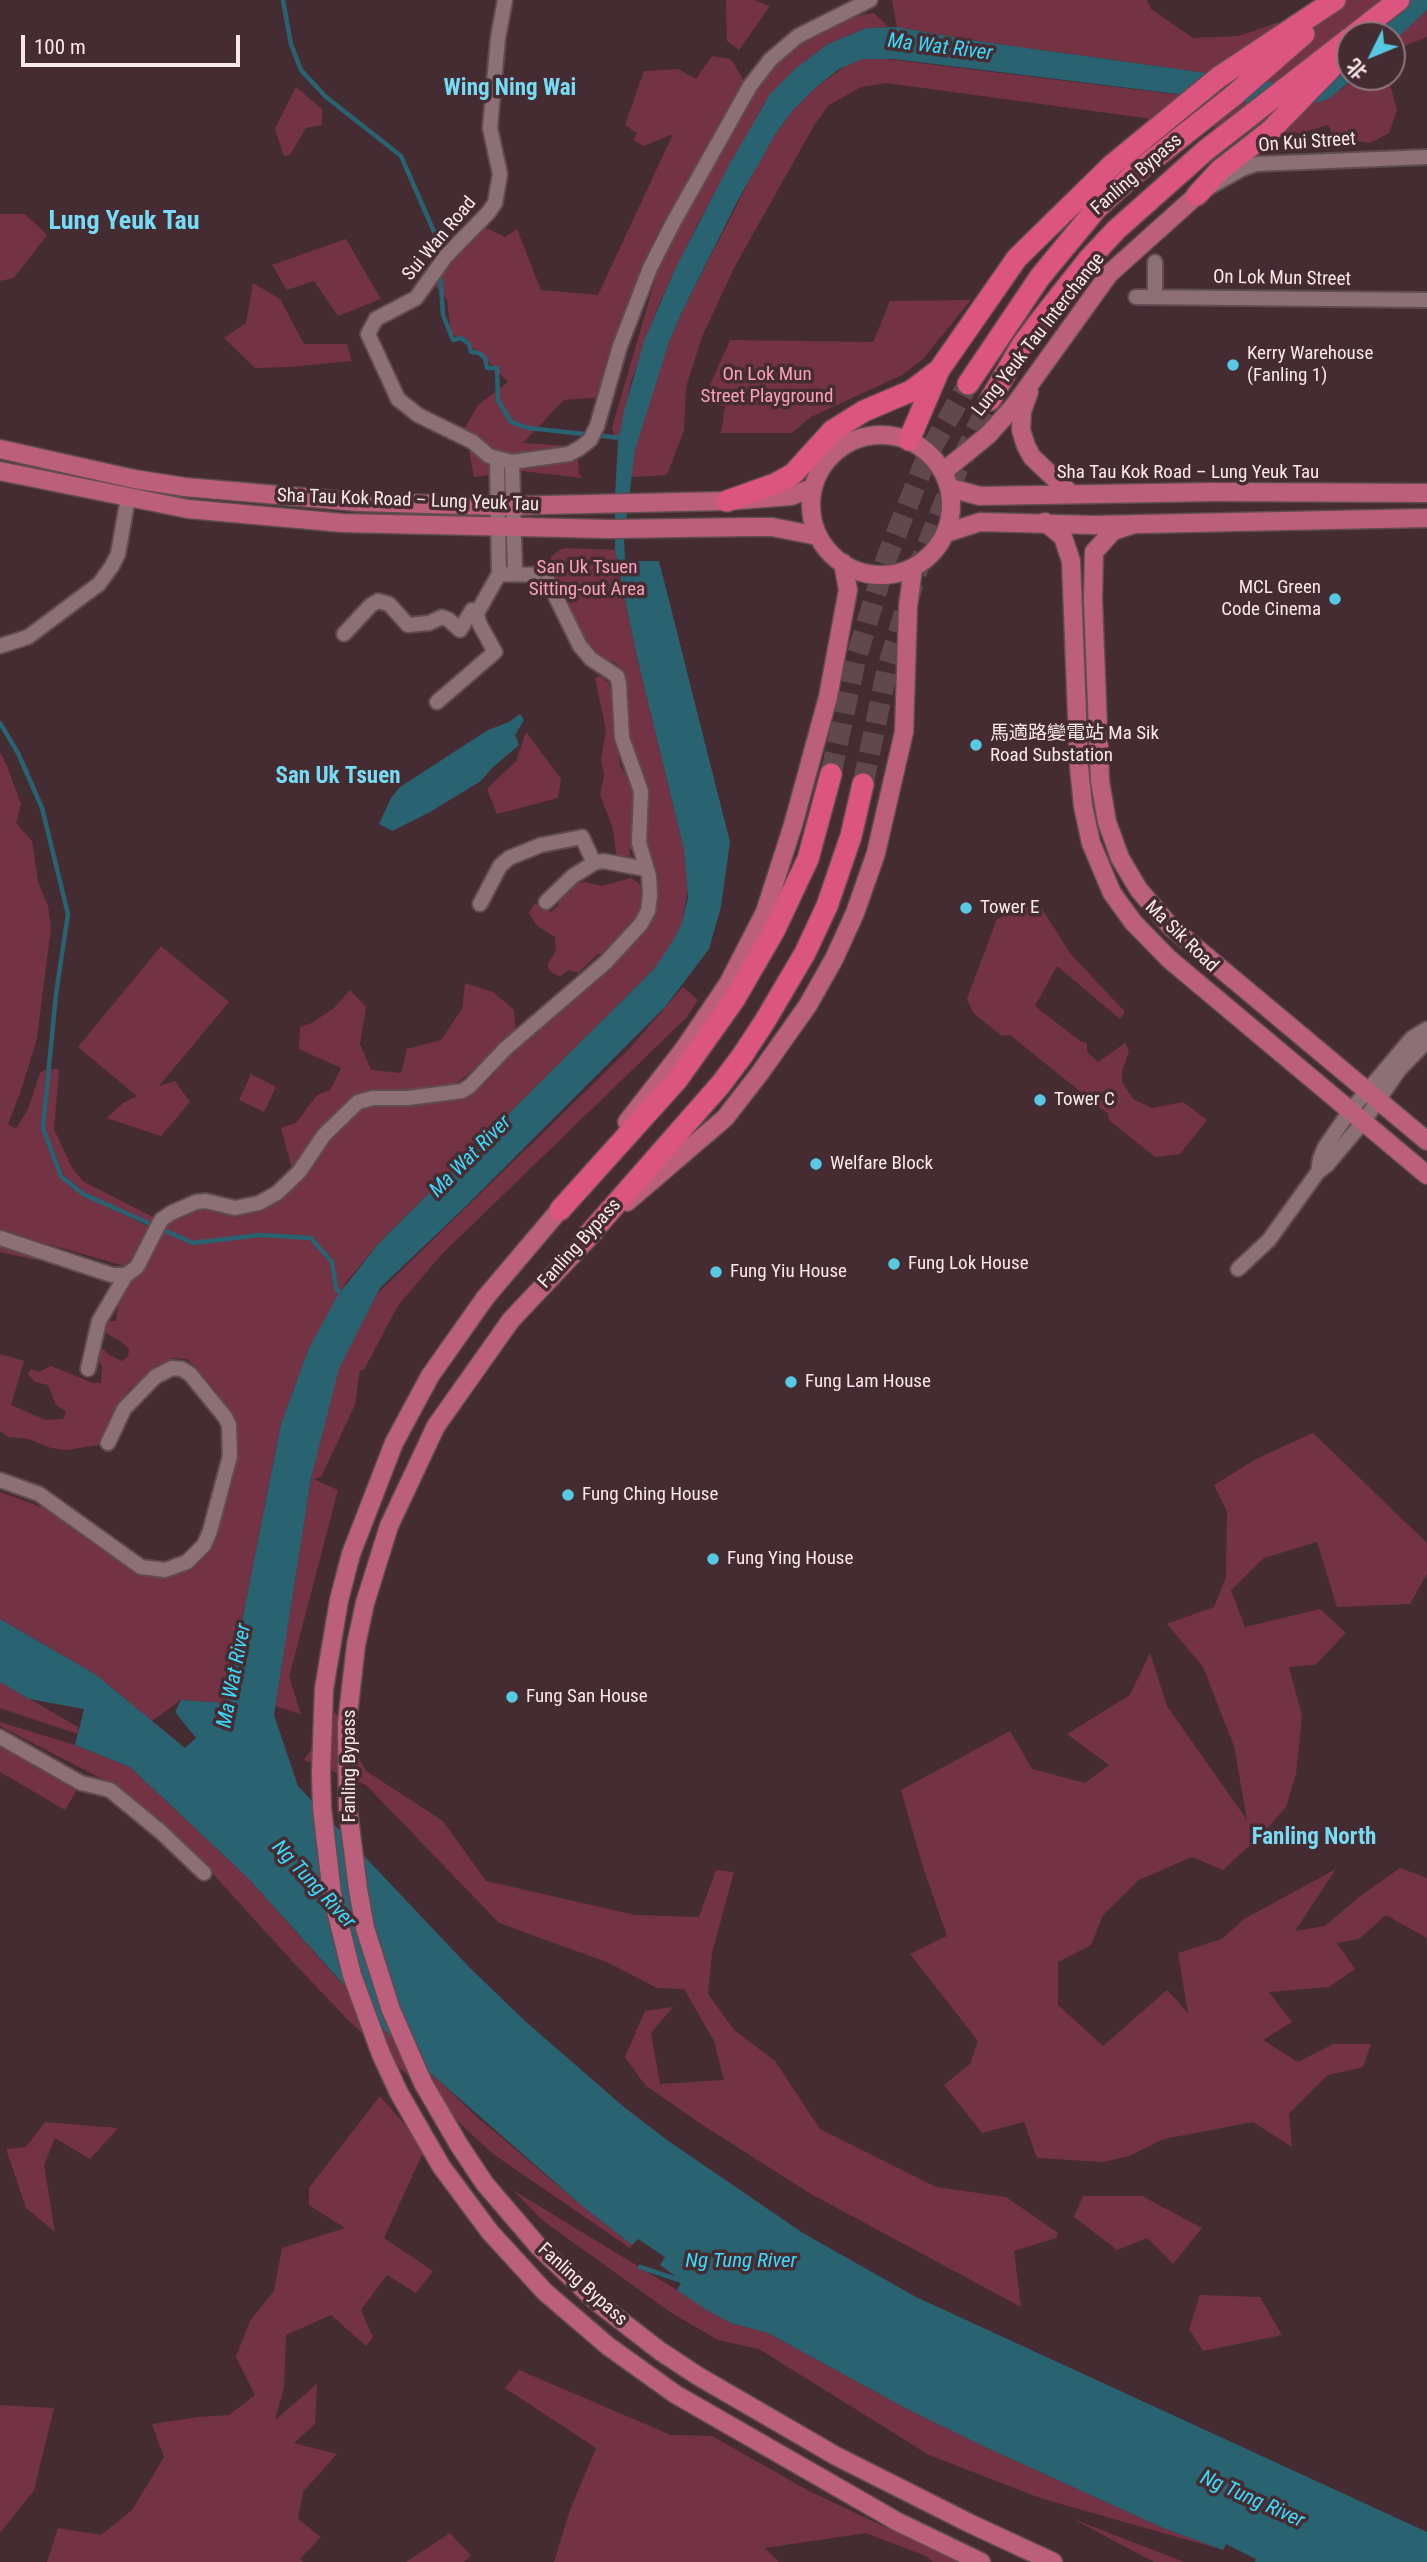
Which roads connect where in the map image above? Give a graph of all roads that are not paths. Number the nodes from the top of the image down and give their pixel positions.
1 (505, 0) edge
2 (870, 0) edge
3 (1335, 0) edge
4 (1343, 0) edge
5 (1395, 3) edge
6 (1372, 21) edge
7 (1377, 21) edge
8 (1336, 48) edge
9 (1336, 63) edge
10 (1427, 157) edge
11 (1197, 195) junction
12 (1155, 262) dead end
13 (1136, 297) dead end
14 (1155, 297) junction
15 (1426, 299) edge
16 (939, 370) junction
17 (1033, 380) junction
18 (968, 384) tunnel mouth
19 (990, 400) tunnel mouth
20 (909, 440) junction
21 (0, 449) edge
22 (497, 459) junction
23 (512, 462) junction
24 (0, 471) edge
25 (947, 480) junction
26 (813, 488) junction
27 (1427, 493) edge
28 (1071, 495) junction
29 (128, 498) junction
30 (727, 501) junction
31 (505, 506) junction
32 (1427, 518) edge
33 (1045, 522) junction
34 (1135, 524) junction
35 (506, 528) junction
36 (946, 533) junction
37 (818, 536) junction
38 (843, 563) junction
39 (913, 568) junction
40 (499, 574) junction
41 (515, 574) junction
42 (477, 613) junction
43 (344, 634) dead end
44 (0, 646) edge
45 (437, 702) dead end
46 (831, 774) tunnel mouth
47 (863, 783) tunnel mouth
48 (594, 863) junction
49 (646, 869) junction
50 (546, 902) dead end
51 (480, 904) dead end
52 (1427, 1029) edge
53 (1427, 1041) edge
54 (1373, 1095) junction
55 (1357, 1116) junction
56 (1427, 1141) edge
57 (1427, 1175) edge
58 (560, 1210) junction
59 (0, 1238) edge
60 (586, 1238) junction
61 (1238, 1269) dead end
62 (131, 1271) junction
63 (88, 1369) dead end
64 (108, 1443) dead end
65 (0, 1480) edge
66 (0, 1737) edge
67 (204, 1873) dead end
68 (981, 2562) edge
69 (1053, 2562) edge

1 - 22 street, Sui Wan Road
2 - 23 street, Sui Wan Road
3 - 16 highway
4 - 18 highway, Fanling Bypass
5 - 6 highway, Fanling Bypass
5 - 7 highway
8 - 19 highway, Fanling Bypass
9 - 11 highway
10 - 11 street, On Kui Street
11 - 17 main road, Lung Yeuk Tau Interchange
12 - 14 street
13 - 14 street, On Lok Mun Street
14 - 15 street, On Lok Mun Street
16 - 20 highway
16 - 30 highway
17 - 25 main road, Lung Yeuk Tau Interchange
17 - 28 main road
20 - 25 main road
20 - 26 main road
21 - 31 main road, Sha Tau Kok Road – Lung Yeuk Tau
22 - 23 street, Sui Wan Road
22 - 31 street
23 - 31 street
24 - 29 main road, Sha Tau Kok Road – Lung Yeuk Tau
25 - 28 main road, Sha Tau Kok Road – Lung Yeuk Tau
25 - 36 main road
26 - 30 main road, Sha Tau Kok Road – Lung Yeuk Tau
26 - 37 main road
27 - 28 main road, Sha Tau Kok Road – Lung Yeuk Tau
29 - 35 main road, Sha Tau Kok Road – Lung Yeuk Tau
29 - 44 street
30 - 31 main road, Sha Tau Kok Road – Lung Yeuk Tau
31 - 35 street
32 - 34 main road
33 - 34 main road
33 - 36 main road
33 - 55 main road, Ma Sik Road
34 - 54 main road, Ma Sik Road
35 - 37 main road, Sha Tau Kok Road – Lung Yeuk Tau
35 - 40 street
35 - 41 street
36 - 39 main road
37 - 38 main road
38 - 39 main road
38 - 58 main road
39 - 60 main road
40 - 41 street
40 - 42 street
41 - 49 street
42 - 43 street
42 - 45 street
46 - 58 highway, Fanling Bypass
47 - 60 highway, Fanling Bypass
48 - 49 street
48 - 50 street
48 - 51 street
49 - 62 street
52 - 54 street
53 - 54 street
54 - 55 street
54 - 56 main road, Ma Sik Road
55 - 57 main road, Ma Sik Road
55 - 61 street
58 - 68 main road, Fanling Bypass
59 - 62 street
60 - 69 main road, Fanling Bypass
62 - 63 street
64 - 65 street
66 - 67 street

